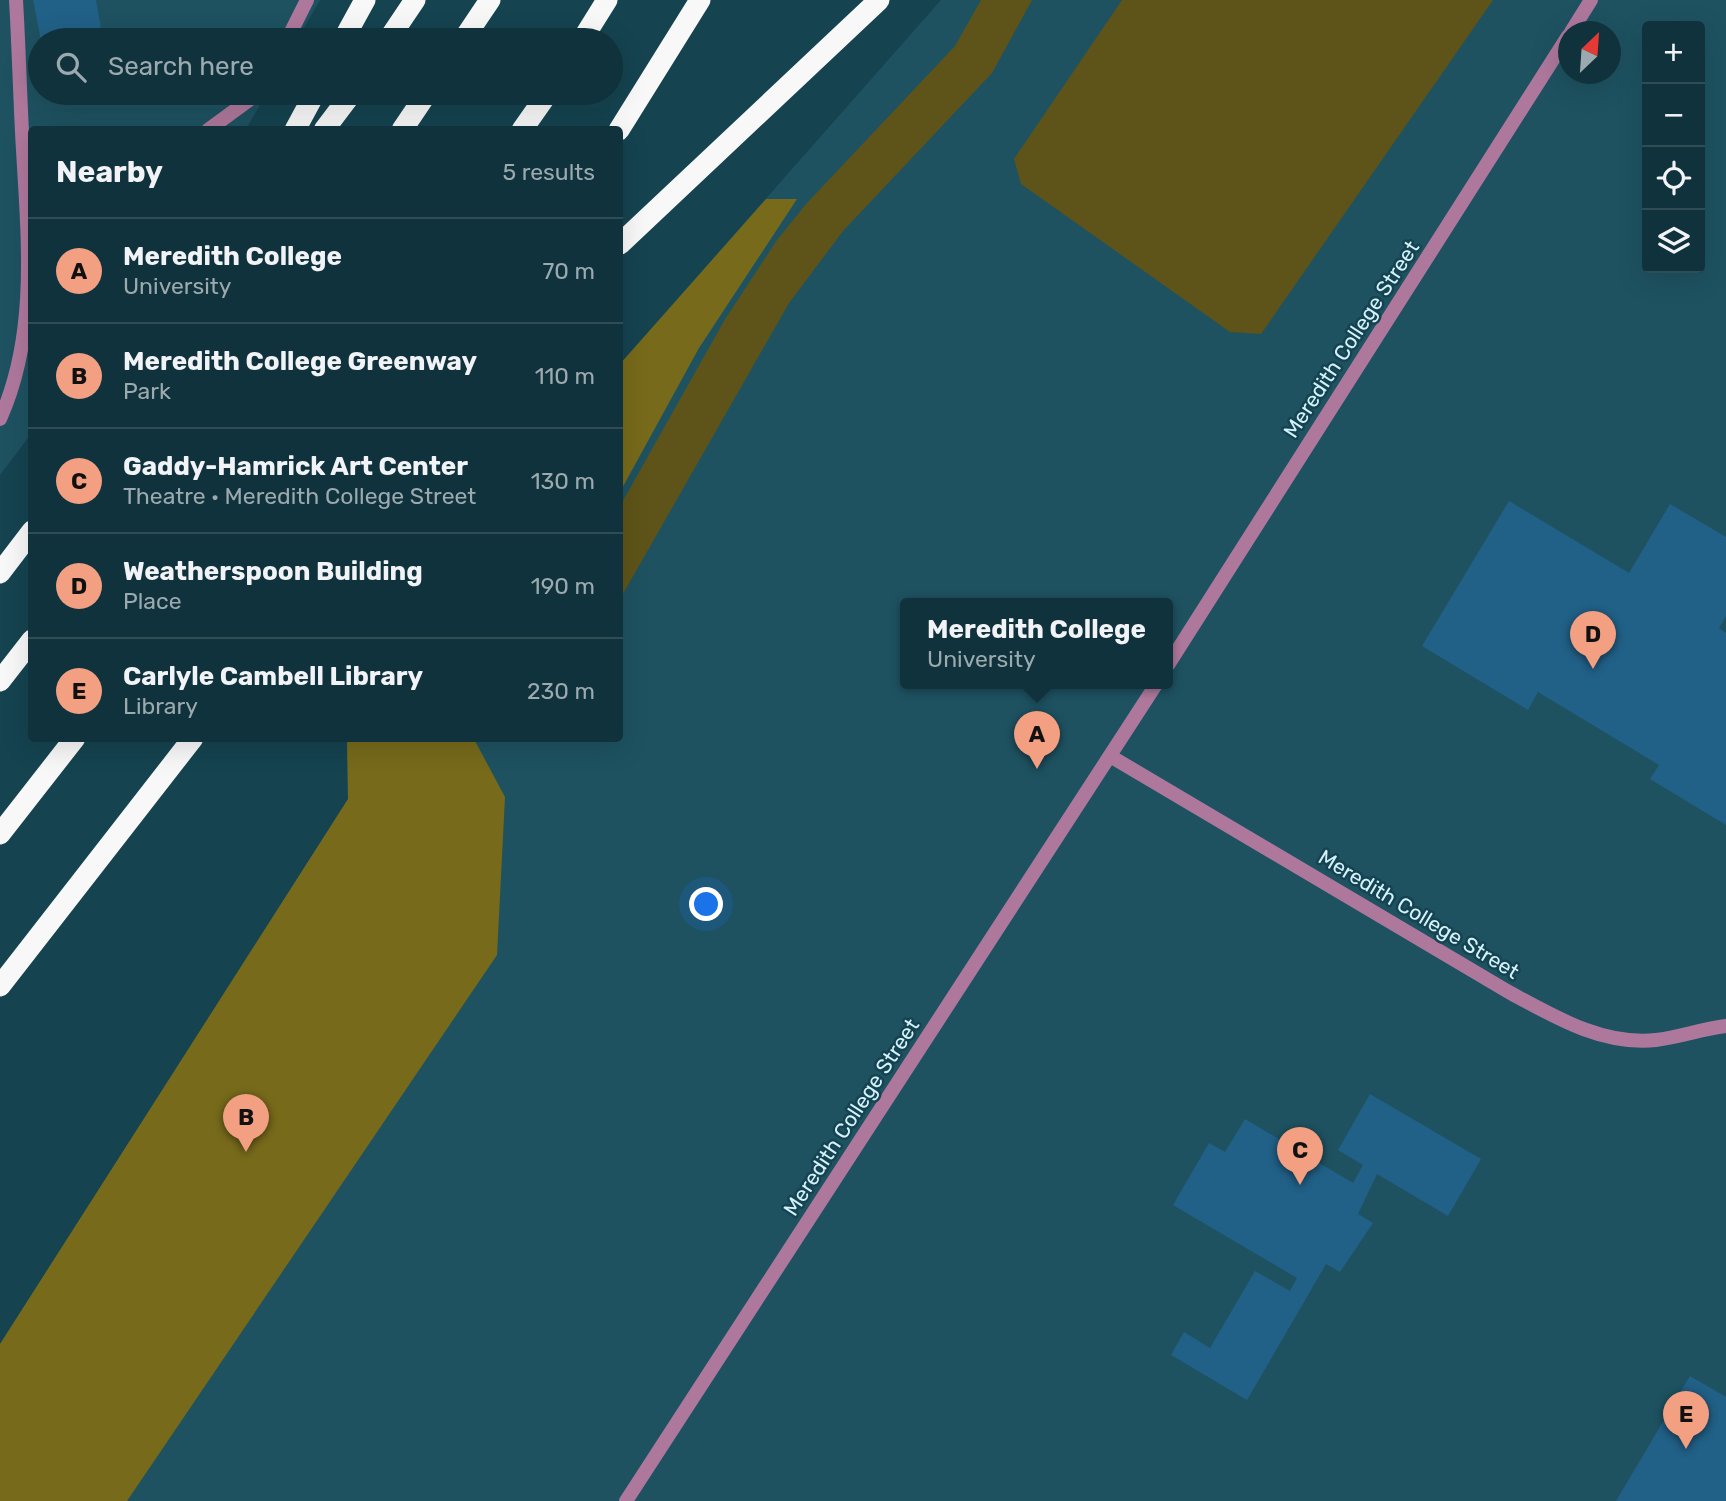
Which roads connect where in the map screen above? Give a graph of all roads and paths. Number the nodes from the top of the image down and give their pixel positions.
1 (16, 0) edge
2 (307, 0) edge
3 (365, 0) edge
4 (415, 0) edge
5 (490, 0) edge
6 (607, 0) edge
7 (700, 0) edge
8 (879, 0) edge
9 (1591, 0) edge
10 (1578, 21) edge
11 (293, 28) edge
12 (350, 28) edge
13 (396, 28) edge
14 (471, 28) edge
15 (590, 28) edge
16 (1558, 53) edge
17 (242, 105) edge
18 (309, 105) edge
19 (343, 105) edge
20 (419, 105) edge
21 (540, 105) edge
22 (213, 126) edge
23 (297, 126) edge
24 (327, 126) edge
25 (405, 126) edge
26 (525, 126) edge
27 (621, 126) edge
28 (28, 201) edge
29 (623, 241) edge
30 (28, 266) edge
31 (0, 419) edge
32 (28, 536) edge
33 (0, 573) edge
34 (28, 645) edge
35 (1173, 657) edge
36 (0, 681) edge
37 (1153, 689) edge
38 (72, 742) edge
39 (190, 742) edge
40 (1110, 756) junction
41 (0, 834) edge
42 (30, 950) junction
43 (0, 986) edge
44 (0, 995) edge
45 (1726, 1026) edge
46 (626, 1501) edge

1 - 28 street
2 - 11 street
3 - 12 highway
4 - 13 highway
5 - 14 highway
6 - 15 highway
7 - 27 highway
8 - 29 highway
9 - 10 street, Meredith College Street
16 - 35 street, Meredith College Street
17 - 22 street
18 - 23 highway
19 - 24 highway
20 - 25 highway
21 - 26 highway
30 - 31 street
32 - 33 highway
34 - 36 highway
37 - 40 street, Meredith College Street
38 - 41 highway
39 - 42 highway
40 - 45 street, Meredith College Street
40 - 46 street, Meredith College Street
42 - 43 highway
42 - 44 highway

